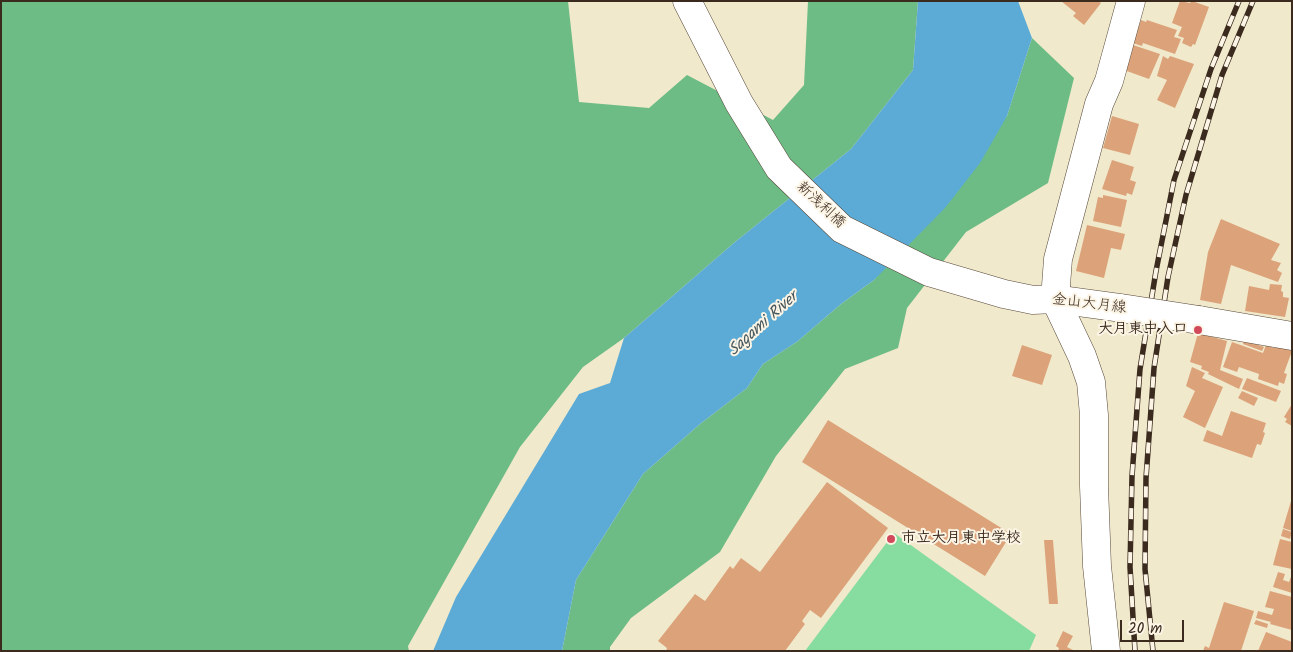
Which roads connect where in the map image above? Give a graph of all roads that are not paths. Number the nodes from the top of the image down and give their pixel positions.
1 (687, 1) edge
2 (1131, 1) edge
3 (1004, 294) joint
4 (1055, 299) junction
5 (1292, 336) edge
6 (1106, 651) edge

1 - 3 main road, 新浅利橋
2 - 4 main road
3 - 4 main road, 金山大月線
4 - 5 main road, 金山大月線, bridge
4 - 6 main road

